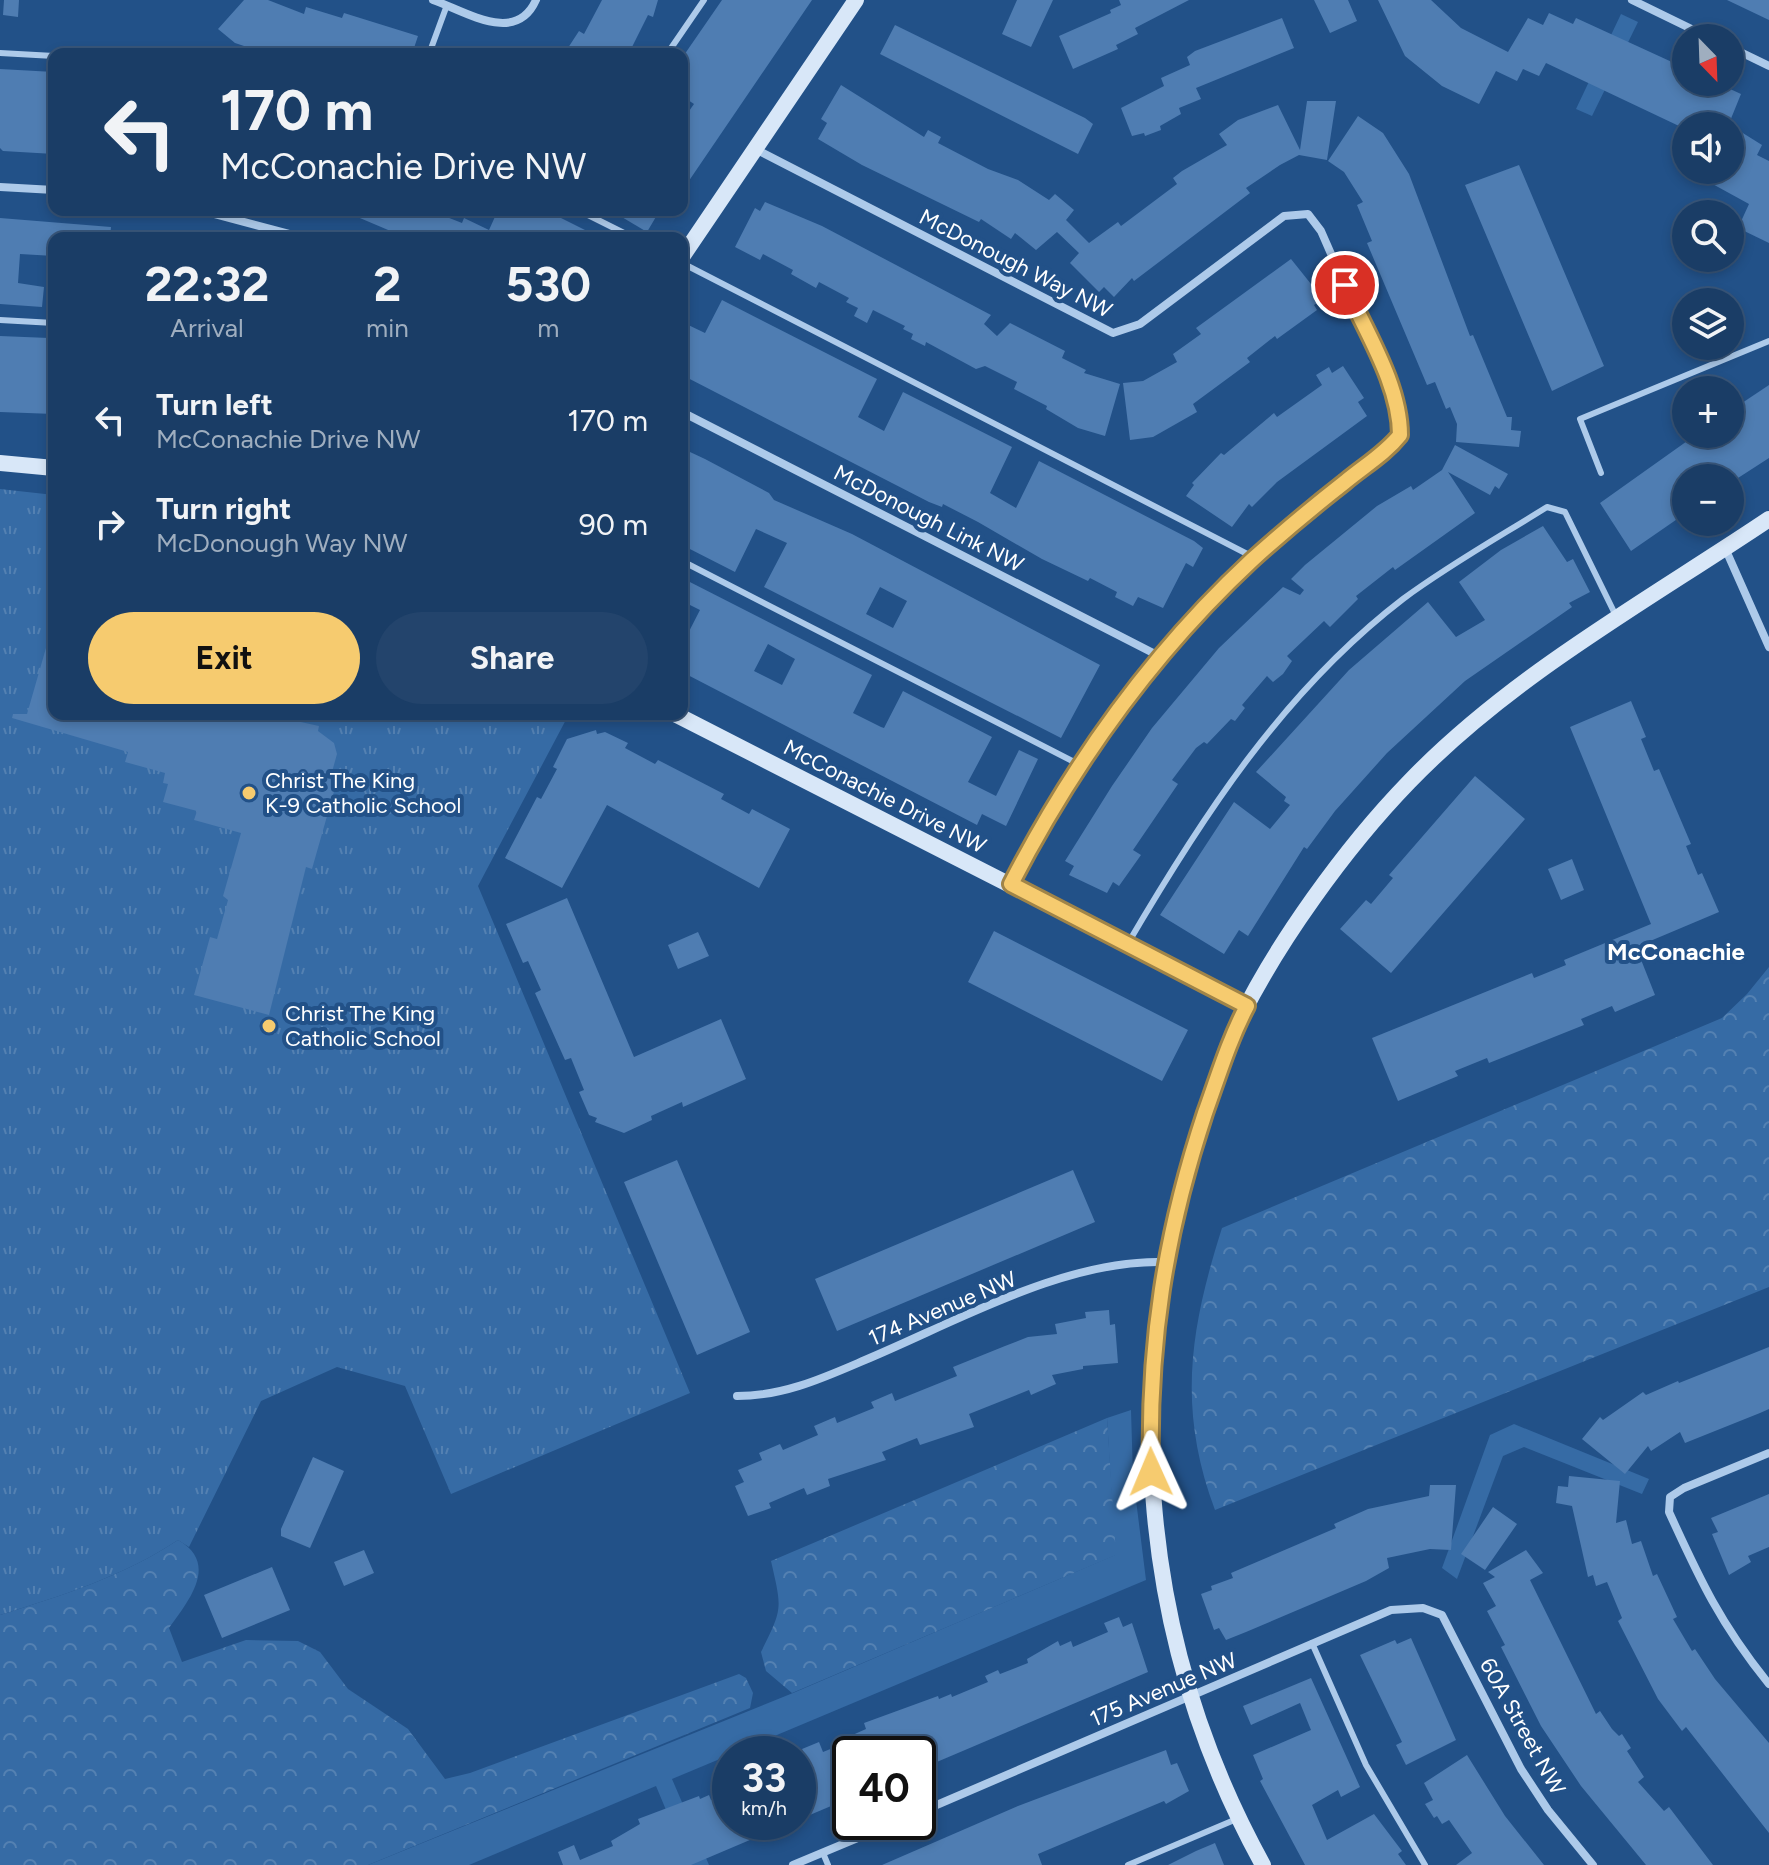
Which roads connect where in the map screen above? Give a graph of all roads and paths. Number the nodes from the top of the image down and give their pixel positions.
1 (433, 0) edge
2 (536, 0) edge
3 (704, 0) edge
4 (856, 0) edge
5 (1632, 0) edge
6 (447, 5) junction
7 (1681, 24) edge
8 (431, 48) edge
9 (671, 48) edge
10 (0, 53) edge
11 (1744, 54) edge
12 (48, 56) edge
13 (1769, 66) edge
14 (757, 150) junction
15 (0, 187) edge
16 (48, 190) edge
17 (222, 216) edge
18 (590, 216) edge
19 (282, 232) edge
20 (622, 232) edge
21 (688, 251) edge
22 (688, 263) edge
23 (0, 320) edge
24 (48, 323) edge
25 (1769, 341) edge
26 (688, 415) edge
27 (0, 463) edge
28 (48, 467) edge
29 (1601, 473) dead end
30 (1769, 519) edge
31 (1725, 548) junction
32 (1255, 558) junction
33 (688, 564) edge
34 (1618, 620) junction
35 (1769, 647) edge
36 (1159, 656) junction
37 (687, 720) edge
38 (1080, 765) junction
39 (1011, 884) junction
40 (1127, 945) junction
41 (1247, 1006) junction
42 (1164, 1262) junction
43 (737, 1396) dead end
44 (1769, 1453) edge
45 (1423, 1608) joint
46 (1312, 1643) junction
47 (1769, 1684) edge
48 (1191, 1698) junction
49 (936, 1805) edge
50 (1239, 1818) junction
51 (854, 1840) edge
52 (823, 1853) junction
53 (793, 1865) edge
54 (828, 1865) edge
55 (1128, 1865) edge
56 (1263, 1865) edge
57 (1425, 1865) edge
58 (1593, 1865) edge

1 - 6 street
2 - 6 street
3 - 9 lane
4 - 14 street
5 - 7 street
6 - 8 lane
10 - 12 lane
11 - 13 street
14 - 21 street
14 - 32 street, McDonough Way NW
15 - 16 street
17 - 19 street
18 - 20 lane
22 - 32 lane
23 - 24 lane
25 - 29 lane
26 - 36 street, McDonough Link NW
27 - 28 street
30 - 31 street
31 - 34 street
31 - 35 street
32 - 36 street, McDonough Way NW
33 - 38 lane
34 - 40 lane
34 - 41 street
36 - 38 street, McDonough Way NW
37 - 39 street, McConachie Drive NW
38 - 39 street, McDonough Way NW
39 - 40 street, McConachie Drive NW
40 - 41 street, McConachie Drive NW
41 - 42 street
42 - 43 street, 174 Avenue NW
42 - 48 street
44 - 47 street
45 - 46 street, 175 Avenue NW
45 - 58 street, 60A Street NW
46 - 48 street, 175 Avenue NW
46 - 57 lane
48 - 49 street, 175 Avenue NW
48 - 50 street
50 - 55 lane
50 - 56 street
51 - 52 street
52 - 53 street
52 - 54 lane

